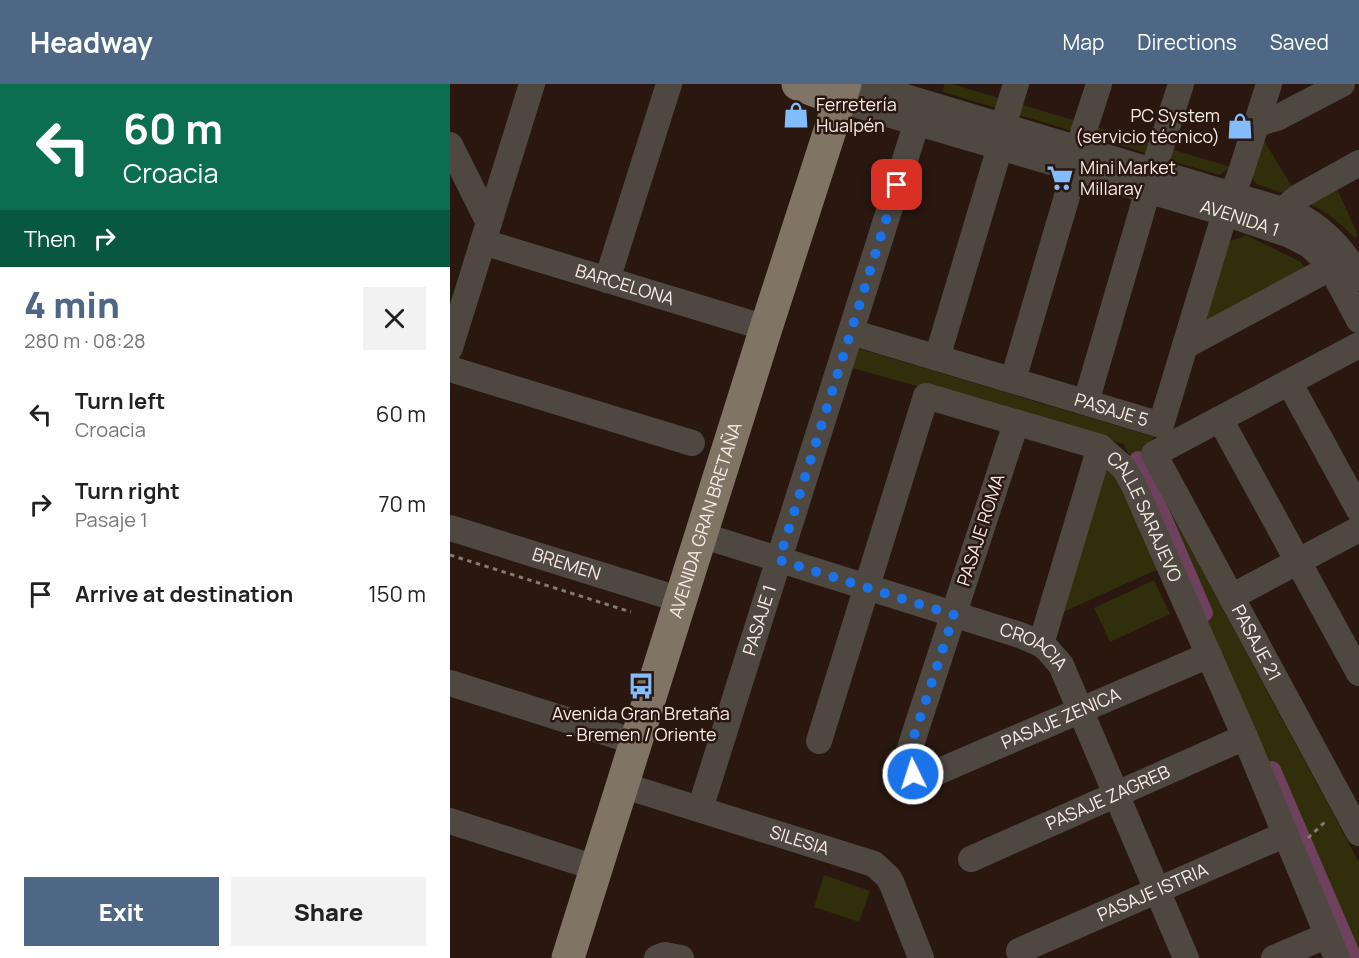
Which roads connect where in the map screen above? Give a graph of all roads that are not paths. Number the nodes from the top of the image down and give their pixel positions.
1 (532, 84) edge
2 (669, 84) edge
3 (798, 84) edge
4 (1016, 84) edge
5 (1099, 84) edge
6 (1181, 84) edge
7 (1269, 84) edge
8 (1342, 84) edge
9 (849, 89) edge
10 (921, 103) edge
11 (1256, 124) junction
12 (1001, 136) junction
13 (450, 145) edge
14 (1077, 159) junction
15 (1359, 163) edge
16 (1151, 181) junction
17 (1229, 204) junction
18 (1284, 209) junction
19 (486, 232) junction
20 (1349, 264) edge
21 (607, 280) junction
22 (461, 282) edge
23 (1359, 320) edge
24 (766, 328) junction
25 (851, 332) junction
26 (1359, 345) edge
27 (1185, 346) junction
28 (450, 348) edge
29 (937, 358) junction
30 (450, 369) edge
31 (1013, 380) junction
32 (1289, 382) junction
33 (1086, 402) junction
34 (1220, 419) junction
35 (1016, 423) junction
36 (1163, 440) junction
37 (692, 443) dead end
38 (1100, 447) junction
39 (1359, 510) edge
40 (450, 528) edge
41 (1359, 529) edge
42 (701, 535) junction
43 (779, 560) junction
44 (1298, 561) junction
45 (867, 588) junction
46 (1231, 597) junction
47 (681, 600) junction
48 (954, 615) junction
49 (1041, 644) junction
50 (1209, 655) junction
51 (1359, 673) edge
52 (450, 683) edge
53 (1081, 710) junction
54 (1245, 737) junction
55 (819, 741) dead end
56 (636, 742) junction
57 (913, 774) joint
58 (622, 784) junction
59 (1117, 794) junction
60 (1351, 800) edge
61 (700, 808) junction
62 (450, 821) edge
63 (1359, 833) edge
64 (1286, 834) junction
65 (971, 859) dead end
66 (596, 868) junction
67 (1158, 890) junction
68 (1332, 947) edge
69 (1019, 951) dead end
70 (568, 958) edge
71 (657, 958) edge
72 (681, 958) edge
73 (921, 958) edge
74 (1186, 958) edge
75 (1274, 958) edge

1 - 19 street
2 - 21 street
3 - 9 main road
4 - 12 street
5 - 14 street
6 - 16 street
7 - 11 street, PASAJE 5
8 - 11 street
9 - 10 street, AVENIDA 1
9 - 24 main road, AVENIDA GRAN BRETAÑA
10 - 12 street, AVENIDA 1
10 - 25 street, PASAJE 1
11 - 17 street, PASAJE 5
12 - 14 street, AVENIDA 1
12 - 29 street
13 - 19 street
14 - 16 street, AVENIDA 1
14 - 31 street
15 - 18 street
16 - 17 street, AVENIDA 1
16 - 33 street
17 - 18 street, AVENIDA 1
17 - 20 street, AVENIDA 1
17 - 27 street, PASAJE 5
18 - 20 street, AVENIDA 1
19 - 21 street, BARCELONA
19 - 22 street
20 - 23 street, AVENIDA 1
20 - 27 street
21 - 24 street, BARCELONA
22 - 28 street
24 - 42 main road, AVENIDA GRAN BRETAÑA
25 - 29 street, PASAJE 5
25 - 43 street, PASAJE 1
26 - 32 street
27 - 36 street, PASAJE 5
29 - 31 street, PASAJE 5
30 - 37 street
31 - 33 street, PASAJE 5
32 - 34 street
32 - 39 street
33 - 36 street, PASAJE 5
34 - 36 street
34 - 44 street
35 - 38 street, CALLE SARAJEVO
35 - 45 street, CALLE SARAJEVO
35 - 48 street, PASAJE ROMA
36 - 46 street, PASAJE 21
38 - 49 street
38 - 50 street, CALLE SARAJEVO
40 - 47 street, BREMEN
41 - 44 street
42 - 43 street, CROACIA
42 - 47 main road, AVENIDA GRAN BRETAÑA
43 - 45 street, CROACIA
43 - 61 street, PASAJE 1
44 - 46 street
44 - 51 street
45 - 48 street, CROACIA
45 - 55 street, CALLE SARAJEVO
46 - 60 street, PASAJE 21
47 - 56 main road, AVENIDA GRAN BRETAÑA
48 - 49 street, CROACIA
48 - 57 street, PASAJE ROMA
49 - 53 street, CROACIA
50 - 53 street, PASAJE ZENICA
50 - 54 street, CALLE SARAJEVO
52 - 56 street
53 - 57 street, PASAJE ZENICA
53 - 59 street, CROACIA
54 - 59 street, PASAJE ZAGREB
54 - 64 street, CALLE SARAJEVO
56 - 58 main road, AVENIDA GRAN BRETAÑA
58 - 61 street, SILESIA
58 - 66 main road, AVENIDA GRAN BRETAÑA
59 - 65 street, PASAJE ZAGREB
59 - 67 street, CROACIA
60 - 63 street, PASAJE 21
61 - 73 street, SILESIA
62 - 66 street
64 - 67 street, PASAJE ISTRIA
64 - 68 street, CALLE SARAJEVO
66 - 70 main road, AVENIDA GRAN BRETAÑA
67 - 69 street, PASAJE ISTRIA
67 - 74 street, CROACIA
68 - 75 street
71 - 72 street

